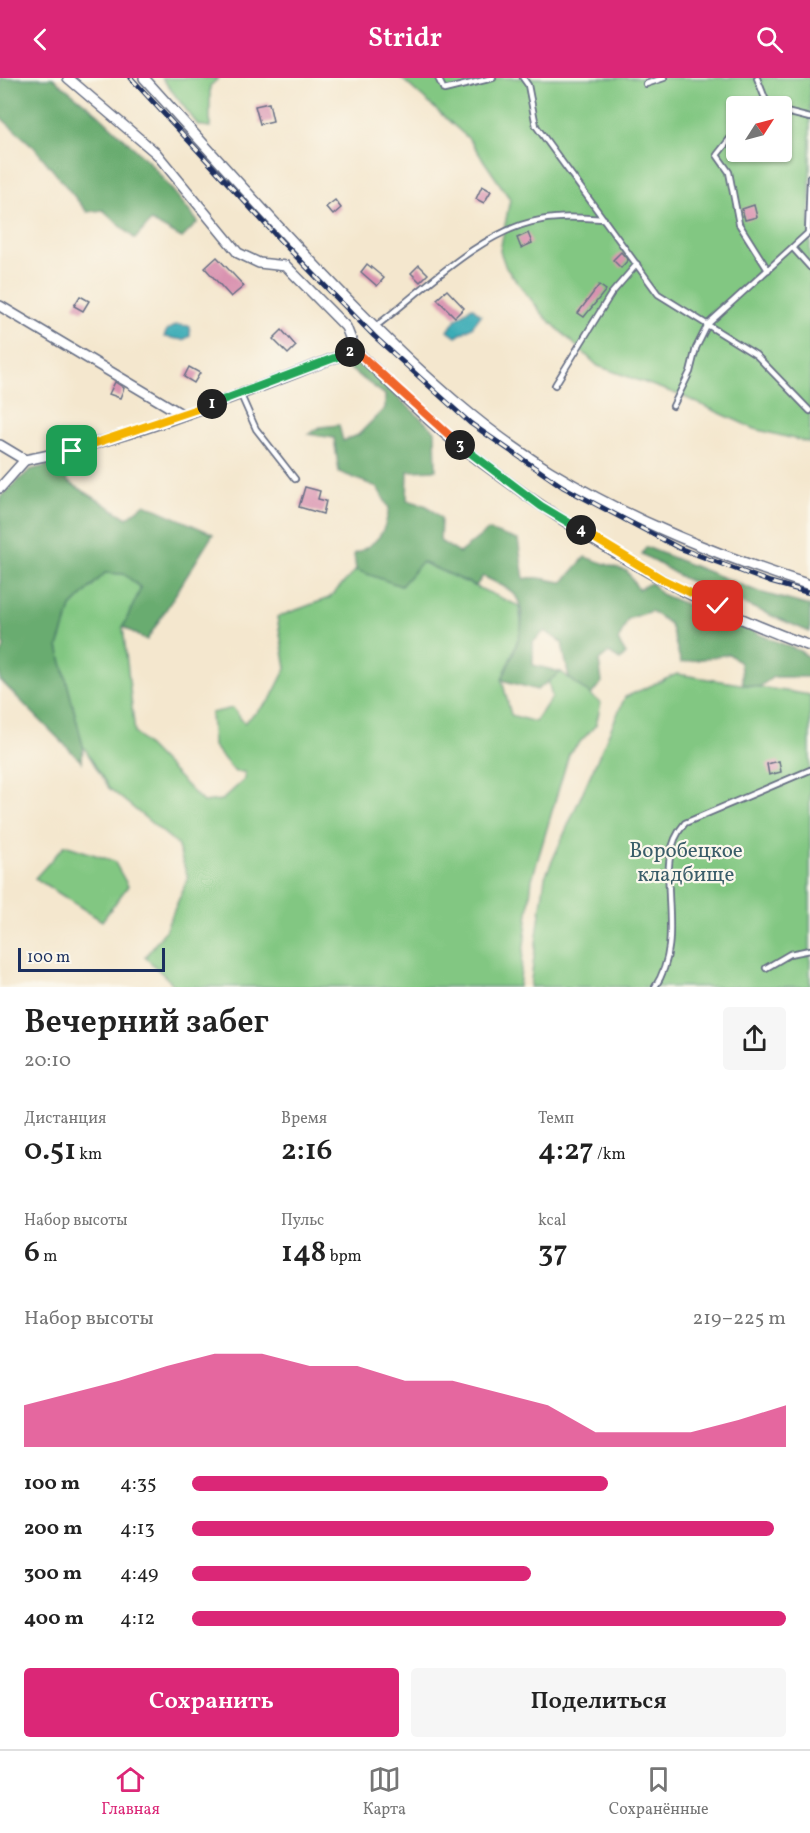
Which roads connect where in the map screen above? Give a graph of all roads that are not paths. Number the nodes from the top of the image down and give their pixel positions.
1 (68, 78) edge
2 (144, 78) edge
3 (438, 78) edge
4 (493, 78) edge
5 (523, 78) edge
6 (664, 78) edge
7 (757, 78) edge
8 (646, 84) dead end
9 (764, 96) edge
10 (792, 114) edge
11 (810, 118) edge
12 (726, 144) edge
13 (810, 177) edge
14 (604, 219) junction
15 (793, 248) junction
16 (637, 264) junction
17 (810, 267) edge
18 (768, 270) junction
19 (0, 306) edge
20 (380, 323) dead end
21 (708, 324) junction
22 (355, 350) junction
23 (555, 385) dead end
24 (240, 393) junction
25 (673, 406) dead end
26 (810, 411) edge
27 (183, 415) junction
28 (0, 445) edge
29 (26, 460) junction
30 (295, 479) dead end
31 (0, 488) edge
32 (810, 585) edge
33 (810, 646) edge
34 (810, 770) edge
35 (810, 950) edge
36 (766, 968) dead end
37 (655, 987) edge

1 - 22 street
2 - 32 street
3 - 4 lane
5 - 14 lane
6 - 8 lane
7 - 9 lane
10 - 11 lane
12 - 18 lane
13 - 15 lane
14 - 16 lane
14 - 20 lane
15 - 17 lane
15 - 18 lane
16 - 21 lane
16 - 23 lane
18 - 21 lane
19 - 27 street
21 - 25 lane
21 - 26 lane
22 - 24 street
22 - 33 street
24 - 27 street
24 - 30 lane
27 - 29 street
28 - 29 street
29 - 31 street
34 - 37 lane
35 - 36 lane

